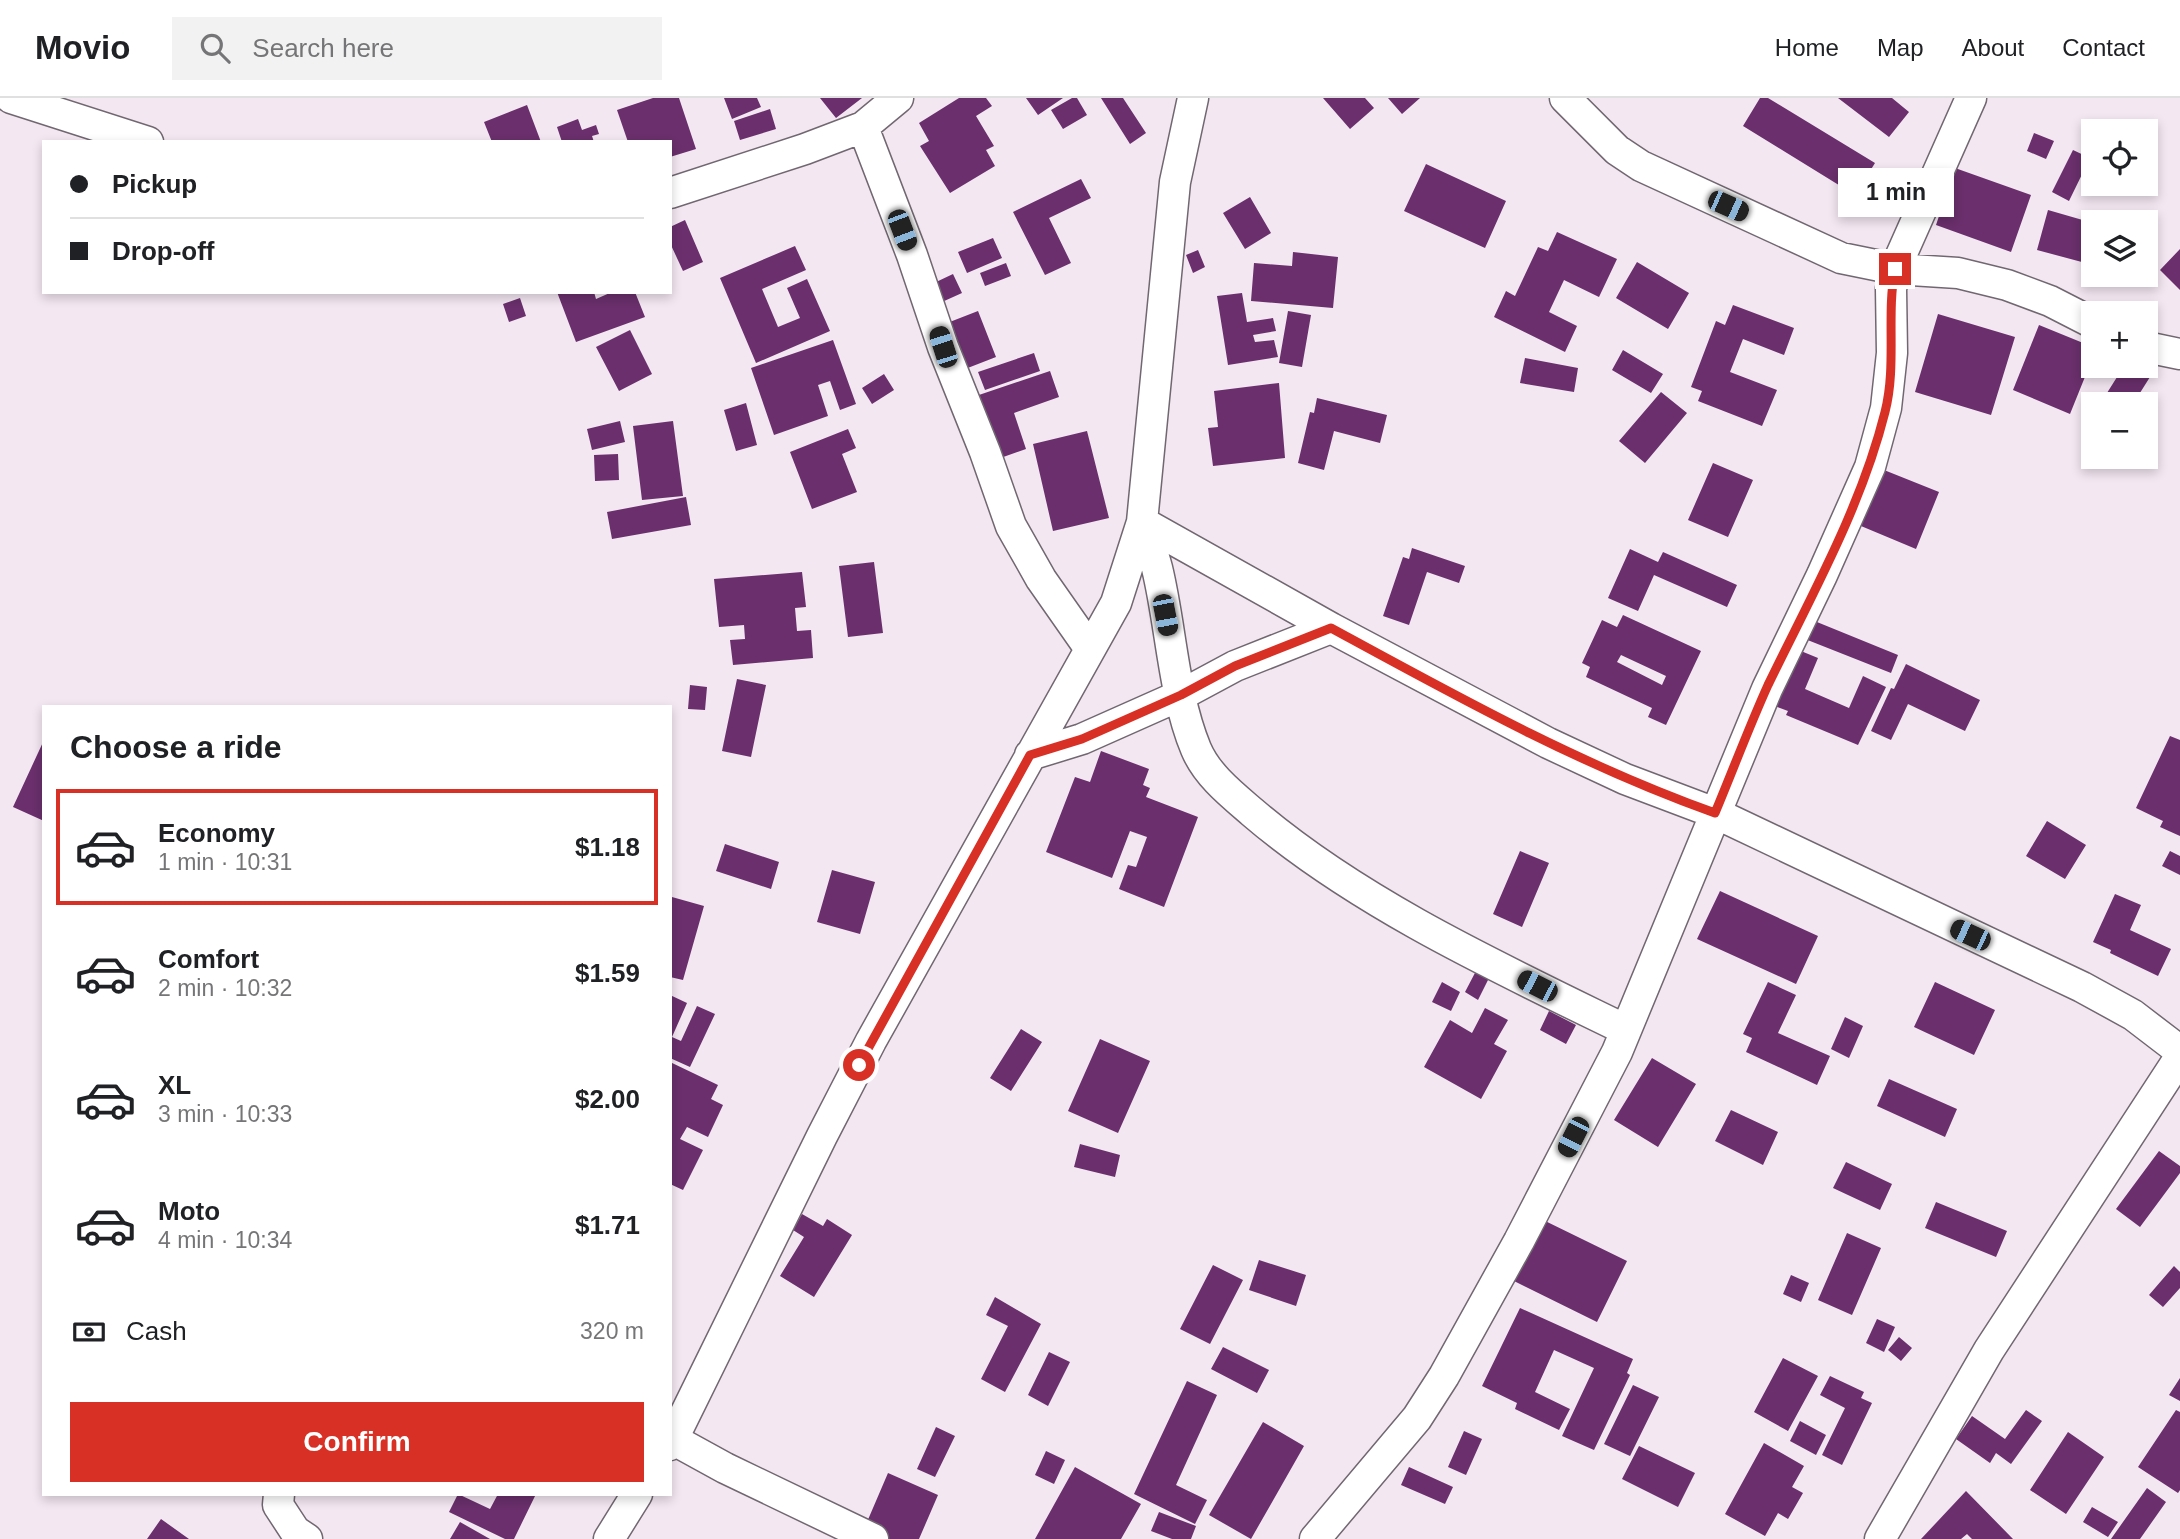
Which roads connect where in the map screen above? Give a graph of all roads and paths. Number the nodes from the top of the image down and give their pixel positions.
1 (11, 98) edge
2 (898, 98) edge
3 (1193, 98) edge
4 (1565, 98) edge
5 (1971, 98) edge
6 (863, 127) junction
7 (142, 140) edge
8 (672, 191) edge
9 (1895, 269) junction
10 (2081, 317) edge
11 (2158, 349) edge
12 (2180, 354) edge
13 (1142, 522) junction
14 (1331, 628) junction
15 (1090, 649) junction
16 (1181, 695) junction
17 (1030, 755) junction
18 (1715, 813) junction
19 (1626, 1030) junction
20 (2180, 1052) edge
21 (2180, 1057) edge
22 (672, 1442) edge
23 (279, 1496) edge
24 (636, 1496) edge
25 (307, 1539) edge
26 (609, 1539) edge
27 (873, 1539) edge
28 (1315, 1539) edge
29 (1880, 1539) edge

1 - 7 street
2 - 6 street
3 - 13 street
4 - 9 street
5 - 9 street
6 - 8 street
6 - 15 street
9 - 10 street
9 - 18 street
11 - 12 street
13 - 14 street
13 - 15 street
13 - 16 street
14 - 16 street
14 - 18 street
15 - 17 street
16 - 17 street
16 - 19 street
17 - 22 street
18 - 19 street
18 - 20 street
19 - 28 street
21 - 29 street
22 - 27 street
23 - 25 street
24 - 26 street

